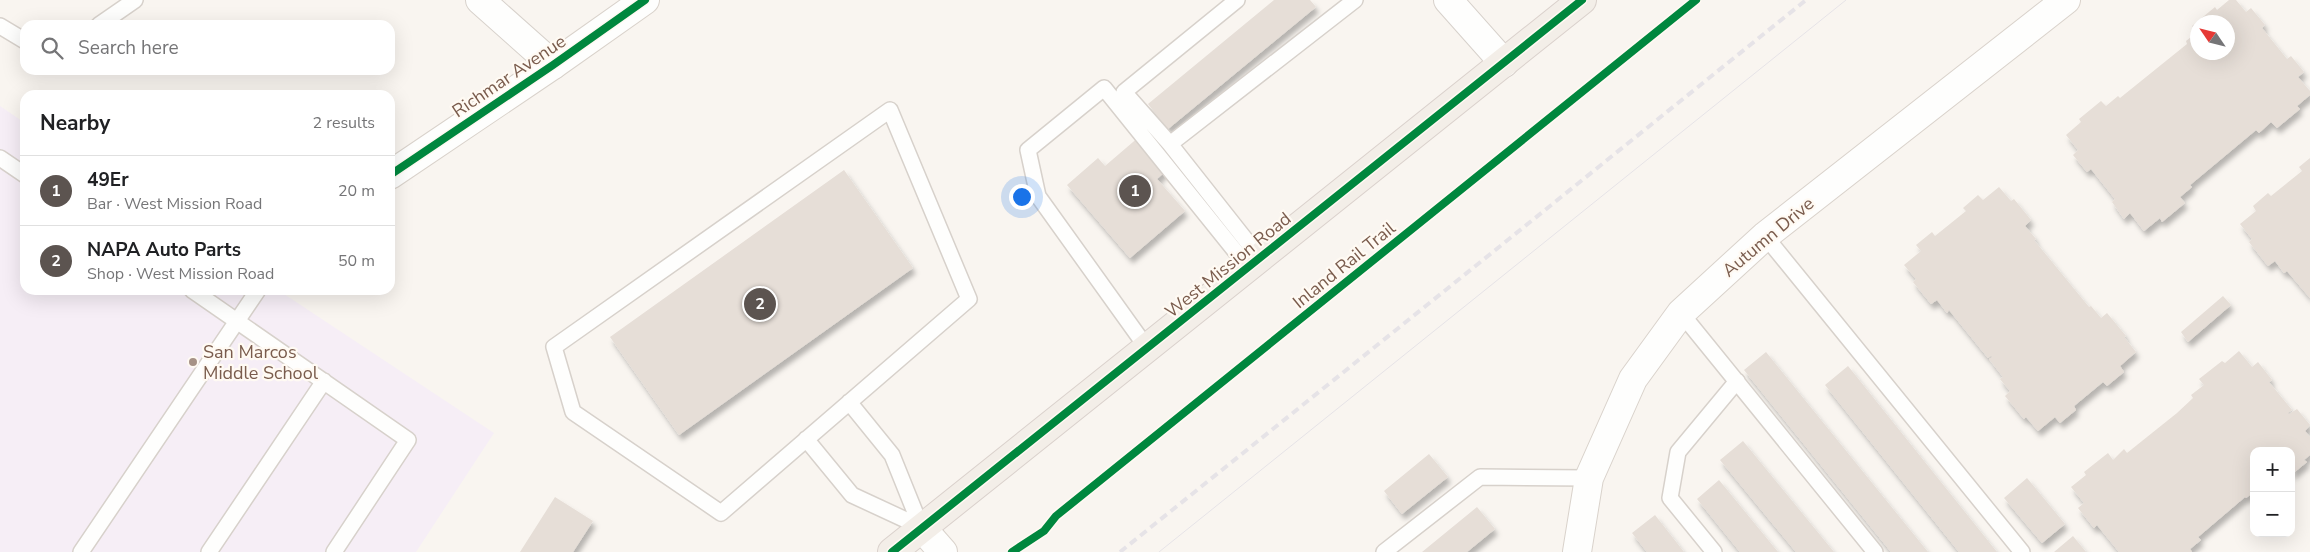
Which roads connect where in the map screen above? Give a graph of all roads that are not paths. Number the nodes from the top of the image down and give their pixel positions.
1 (135, 0) edge
2 (480, 0) edge
3 (644, 0) edge
4 (1237, 0) edge
5 (1355, 0) edge
6 (1448, 0) edge
7 (1582, 0) edge
8 (2066, 0) edge
9 (106, 20) edge
10 (0, 26) edge
11 (20, 39) edge
12 (1504, 63) junction
13 (554, 65) junction
14 (1170, 144) junction
15 (0, 158) edge
16 (20, 172) edge
17 (395, 172) edge
18 (1765, 236) junction
19 (1254, 262) junction
20 (199, 295) edge
21 (255, 295) edge
22 (1682, 313) junction
23 (237, 321) junction
24 (1147, 348) junction
25 (1736, 381) junction
26 (324, 382) junction
27 (849, 402) junction
28 (806, 438) junction
29 (1589, 478) junction
30 (921, 527) junction
31 (81, 552) edge
32 (209, 552) edge
33 (334, 552) edge
34 (892, 552) edge
35 (943, 552) edge
36 (1384, 552) edge
37 (1577, 552) edge
38 (1714, 552) edge
39 (1875, 552) edge
40 (2022, 552) edge

1 - 9 lane
2 - 13 street
3 - 13 street, Richmar Avenue
4 - 14 lane
5 - 14 lane
6 - 12 street
7 - 12 main road, West Mission Road
8 - 18 street, Autumn Drive
10 - 11 lane
12 - 19 main road, West Mission Road
13 - 17 street, Richmar Avenue
14 - 19 lane
15 - 16 lane
18 - 22 street, Autumn Drive
18 - 40 lane
19 - 24 main road, West Mission Road
19 - 24 lane
20 - 23 lane
21 - 23 lane
22 - 25 lane
22 - 29 street, Autumn Drive
23 - 26 lane
23 - 31 lane
24 - 30 main road, West Mission Road
25 - 38 lane
25 - 39 lane
26 - 32 lane
26 - 33 lane
27 - 28 lane
27 - 28 lane
27 - 30 lane
28 - 30 lane
29 - 36 lane
29 - 37 street, Autumn Drive
30 - 34 main road, West Mission Road
30 - 35 street

